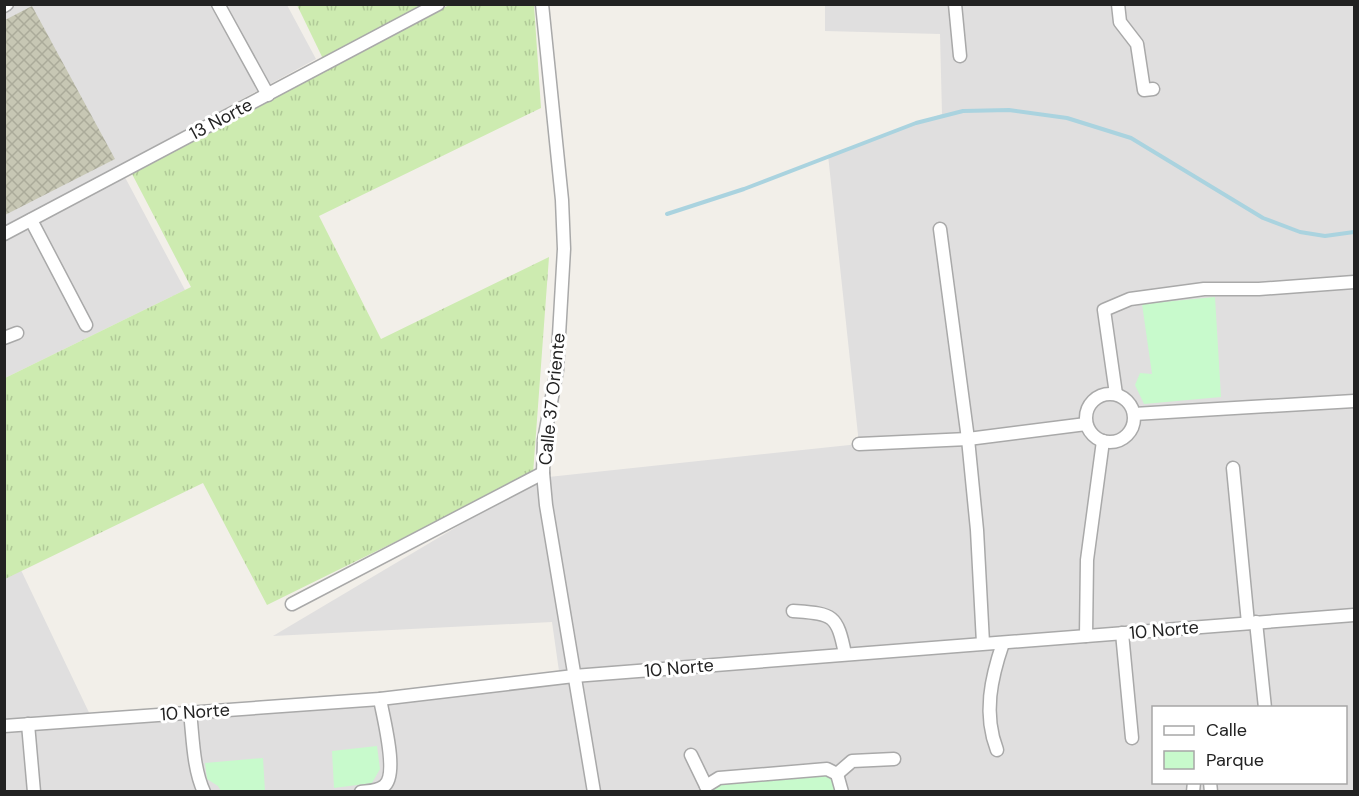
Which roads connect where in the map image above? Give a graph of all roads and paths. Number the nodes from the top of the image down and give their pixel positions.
1 (218, 4) edge
2 (438, 4) edge
3 (542, 4) edge
4 (955, 4) edge
5 (1118, 4) edge
6 (960, 56) dead end
7 (1153, 89) dead end
8 (268, 95) junction
9 (31, 220) junction
10 (940, 229) dead end
11 (4, 234) edge
12 (1354, 282) edge
13 (86, 325) dead end
14 (17, 333) dead end
15 (4, 338) edge
16 (1116, 394) junction
17 (1354, 401) edge
18 (1134, 414) junction
19 (1086, 424) junction
20 (968, 439) junction
21 (1103, 441) junction
22 (859, 444) dead end
23 (1233, 468) dead end
24 (543, 473) junction
25 (292, 604) dead end
26 (793, 611) dead end
27 (1354, 615) edge
28 (1252, 623) junction
29 (1122, 633) junction
30 (1086, 636) junction
31 (983, 643) junction
32 (1003, 643) junction
33 (845, 654) junction
34 (574, 676) junction
35 (380, 699) junction
36 (1265, 706) edge
37 (190, 712) junction
38 (28, 724) junction
39 (4, 726) edge
40 (1132, 738) dead end
41 (997, 750) dead end
42 (691, 755) dead end
43 (894, 759) dead end
44 (837, 774) junction
45 (705, 789) edge
46 (34, 792) edge
47 (204, 792) edge
48 (361, 792) edge
49 (594, 792) edge
50 (842, 792) edge

1 - 8 street
2 - 8 street, 13 Norte
3 - 24 street, Calle 37 Oriente
4 - 6 street
5 - 7 street
8 - 9 street, 13 Norte
9 - 11 street, 13 Norte
9 - 13 street
10 - 20 street
12 - 16 street
14 - 15 street
16 - 18 street
16 - 19 street
17 - 18 street
18 - 21 street
19 - 20 street
19 - 21 street
20 - 22 street
20 - 31 street
21 - 30 street
23 - 28 street
24 - 25 street
24 - 34 street, Calle 37 Oriente
26 - 33 street
27 - 28 street, 10 Norte
28 - 29 street, 10 Norte
28 - 36 street
29 - 30 street, 10 Norte
29 - 40 street
30 - 32 street, 10 Norte
31 - 32 street, 10 Norte
31 - 33 street, 10 Norte
32 - 41 street
33 - 34 street, 10 Norte
34 - 35 street, 10 Norte
34 - 49 street, Calle 37 Oriente
35 - 37 street, 10 Norte
35 - 48 street
37 - 38 street, 10 Norte
37 - 47 street
38 - 39 street, 10 Norte
38 - 46 street
42 - 45 street
43 - 44 street
44 - 45 street
44 - 50 street

